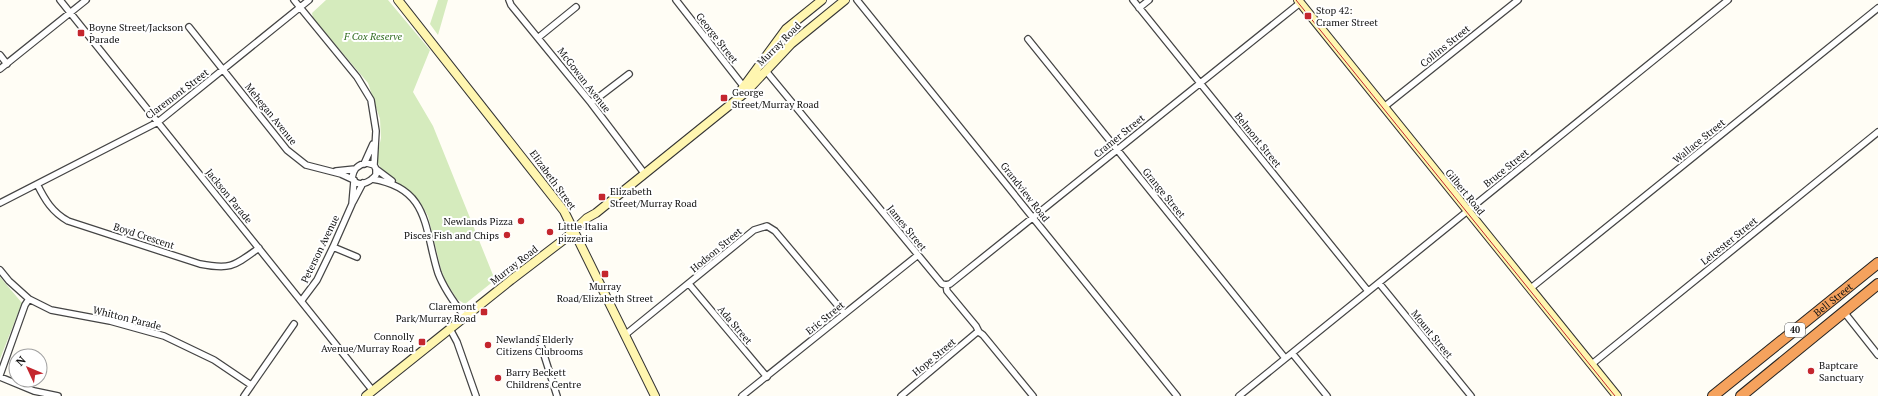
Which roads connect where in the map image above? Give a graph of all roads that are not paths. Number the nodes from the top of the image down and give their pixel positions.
1 (60, 0) edge
2 (86, 0) edge
3 (294, 0) edge
4 (309, 0) edge
5 (398, 0) edge
6 (510, 0) edge
7 (676, 0) edge
8 (823, 0) edge
9 (845, 0) edge
10 (858, 0) edge
11 (1133, 0) edge
12 (1149, 0) edge
13 (1518, 0) edge
14 (1728, 0) edge
15 (1301, 1) edge
16 (300, 7) junction
17 (576, 7) dead end
18 (1139, 8) junction
19 (1878, 8) edge
20 (832, 10) junction
21 (70, 13) junction
22 (189, 27) dead end
23 (539, 37) junction
24 (1028, 39) dead end
25 (0, 55) edge
26 (7, 64) junction
27 (0, 69) edge
28 (224, 70) junction
29 (766, 71) junction
30 (629, 74) dead end
31 (1201, 84) junction
32 (744, 87) junction
33 (591, 103) junction
34 (729, 104) junction
35 (1384, 107) junction
36 (158, 122) junction
37 (1878, 132) edge
38 (374, 139) junction
39 (1117, 150) junction
40 (364, 164) junction
41 (375, 167) junction
42 (355, 169) junction
43 (332, 171) junction
44 (644, 173) junction
45 (372, 179) junction
46 (354, 181) junction
47 (364, 183) junction
48 (37, 184) junction
49 (397, 186) junction
50 (0, 203) edge
51 (352, 204) junction
52 (1468, 210) junction
53 (1034, 219) junction
54 (574, 230) junction
55 (333, 247) junction
56 (259, 248) junction
57 (918, 255) junction
58 (357, 257) dead end
59 (1878, 263) edge
60 (0, 270) edge
61 (1379, 283) junction
62 (689, 284) junction
63 (1878, 284) edge
64 (946, 286) junction
65 (1531, 288) junction
66 (1368, 291) junction
67 (29, 298) junction
68 (302, 300) junction
69 (1844, 312) junction
70 (844, 314) junction
71 (465, 317) junction
72 (294, 324) dead end
73 (450, 330) junction
74 (979, 332) junction
75 (624, 335) junction
76 (539, 339) dead end
77 (1292, 353) junction
78 (1878, 355) edge
79 (1285, 358) junction
80 (1592, 364) junction
81 (0, 376) edge
82 (767, 377) junction
83 (252, 385) junction
84 (370, 393) edge
85 (58, 396) edge
86 (244, 396) edge
87 (476, 396) edge
88 (557, 396) edge
89 (655, 396) edge
90 (742, 396) edge
91 (901, 396) edge
92 (1033, 396) edge
93 (1177, 396) edge
94 (1238, 396) edge
95 (1327, 396) edge
96 (1471, 396) edge
97 (1617, 396) edge
98 (1712, 396) edge
99 (1741, 396) edge

1 - 21 street, Jackson Parade
2 - 21 street
3 - 16 street
4 - 16 street, Claremont Street
5 - 54 main road, Elizabeth Street
6 - 23 street, McGowan Avenue
7 - 32 street, George Street
8 - 20 main road
8 - 32 main road, Murray Road
9 - 20 main road, Murray Road
10 - 53 street, Grandview Road
11 - 18 street, Belmont Street
12 - 18 street
13 - 35 street, Collins Street
14 - 52 street, Bruce Street
15 - 31 street, Cramer Street
15 - 35 main road, Gilbert Road
16 - 28 street, Claremont Street
16 - 38 street
17 - 23 street
18 - 31 street, Belmont Street
19 - 65 street, Wallace Street
20 - 29 main road, Murray Road
21 - 26 street
21 - 36 street, Jackson Parade
22 - 28 street, Mehegan Avenue
23 - 33 street, McGowan Avenue
24 - 39 street, Grange Street
25 - 26 street
26 - 27 street
28 - 36 street, Claremont Street
28 - 43 street, Mehegan Avenue
29 - 34 main road, Murray Road
29 - 57 street, James Street
30 - 33 street
31 - 39 street, Cramer Street
31 - 66 street, Belmont Street
32 - 34 main road, Murray Road
33 - 44 street, McGowan Avenue
34 - 44 main road, Murray Road
35 - 52 main road, Gilbert Road
36 - 48 street, Claremont Street
36 - 56 street, Jackson Parade
37 - 80 street, Leicester Street
38 - 40 street
38 - 41 street
39 - 53 street, Cramer Street
39 - 79 street, Grange Street
40 - 41 street
40 - 42 street
41 - 45 street
41 - 49 street
42 - 43 street, Mehegan Avenue
42 - 46 street
43 - 46 street, Mehegan Avenue
44 - 54 main road, Murray Road
45 - 47 street
45 - 49 street
46 - 47 street
46 - 51 street, Peterson Avenue
47 - 51 street, Peterson Avenue
48 - 50 street, Claremont Street
48 - 56 street, Boyd Crescent
49 - 71 street
51 - 55 street, Peterson Avenue
52 - 61 street, Bruce Street
52 - 65 main road, Gilbert Road
53 - 64 street, Cramer Street
53 - 93 street, Grandview Road
54 - 71 main road, Murray Road
54 - 75 main road, Elizabeth Street
55 - 58 street
55 - 68 street, Peterson Avenue
56 - 68 street, Jackson Parade
57 - 64 street, James Street
57 - 70 street, Eric Street
59 - 98 highway, Bell Street / 40
60 - 67 street, Whitton Parade
61 - 66 street, Bruce Street
61 - 96 street, Mount Street
62 - 70 street, Hodson Street
62 - 75 street, Hodson Street
62 - 82 street, Ada Street
63 - 69 highway, Bell Street / 40
64 - 74 street, James Street
65 - 80 main road, Gilbert Road
66 - 77 street, Bruce Street
67 - 81 street
67 - 83 street, Whitton Parade
68 - 84 street, Jackson Parade
69 - 78 street
69 - 99 highway, Bell Street / 40
70 - 82 street, Eric Street
71 - 73 main road, Murray Road
72 - 83 street
73 - 84 main road, Murray Road
73 - 87 street
74 - 91 street, Hope Street
74 - 92 street, James Street
75 - 89 main road, Elizabeth Street
76 - 88 street
77 - 79 street, Bruce Street
77 - 95 street
79 - 94 street, Bruce Street
80 - 97 main road, Gilbert Road
81 - 85 street
82 - 90 street, Eric Street
83 - 86 street

